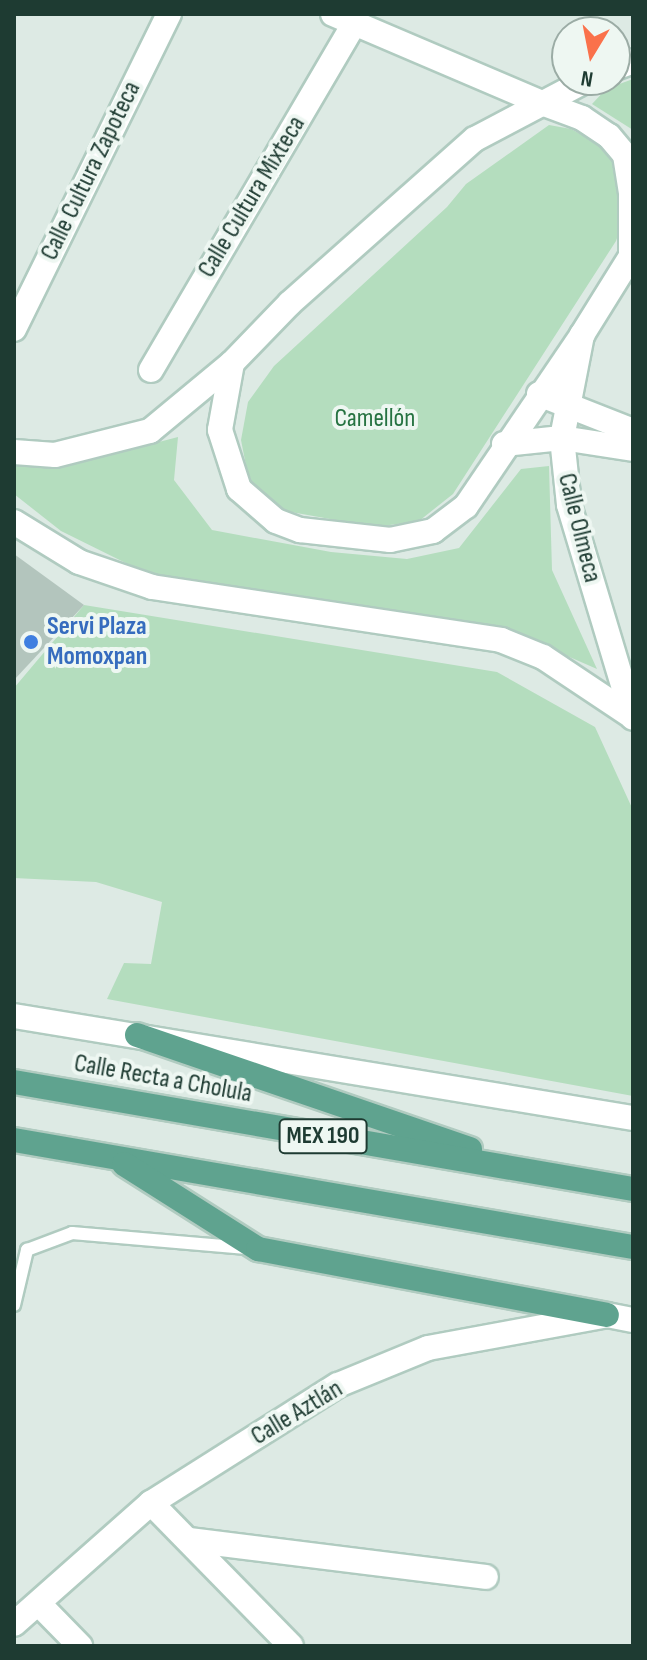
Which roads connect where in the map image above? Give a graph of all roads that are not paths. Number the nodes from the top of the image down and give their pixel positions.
1 (169, 14) edge
2 (344, 19) edge
3 (552, 96) edge
4 (539, 102) junction
5 (632, 254) edge
6 (14, 329) edge
7 (582, 335) junction
8 (232, 363) junction
9 (151, 370) dead end
10 (539, 394) junction
11 (564, 406) junction
12 (633, 431) edge
13 (562, 438) junction
14 (504, 444) junction
15 (633, 449) edge
16 (14, 452) edge
17 (14, 522) edge
18 (633, 717) edge
19 (14, 1016) edge
20 (137, 1035) junction
21 (14, 1082) edge
22 (633, 1118) edge
23 (14, 1140) edge
24 (115, 1159) junction
25 (541, 1173) junction
26 (633, 1189) edge
27 (633, 1247) edge
28 (258, 1249) junction
29 (14, 1305) edge
30 (607, 1315) junction
31 (633, 1320) edge
32 (151, 1503) junction
33 (189, 1540) junction
34 (486, 1577) dead end
35 (39, 1604) junction
36 (14, 1624) edge
37 (80, 1646) edge
38 (291, 1646) edge

1 - 6 street, Calle Cultura Zapoteca
2 - 4 street
2 - 9 street, Calle Cultura Mixteca
3 - 4 street
4 - 5 street
4 - 8 street
5 - 7 street, Calle Olmeca
7 - 10 street
7 - 11 street, Calle Olmeca
8 - 14 street
8 - 16 street
10 - 11 street
10 - 14 street
11 - 12 street
11 - 13 street, Calle Olmeca
13 - 14 street
13 - 15 street
13 - 18 street, Calle Olmeca
17 - 18 street
19 - 20 street, Calle Recta a Cholula
20 - 22 street, Calle Recta a Cholula
20 - 25 main road
21 - 25 main road, Calle Recta a Cholula / MEX 190
23 - 24 main road, MEX 190
24 - 27 main road, MEX 190
24 - 28 main road
25 - 26 main road, Calle Recta a Cholula / MEX 190
28 - 29 lane
28 - 30 main road
30 - 31 street, Calle Aztlán
30 - 32 street, Calle Aztlán
32 - 33 street
32 - 35 street, Calle Aztlán
33 - 34 street
33 - 38 street
35 - 36 street, Calle Aztlán
35 - 37 street

